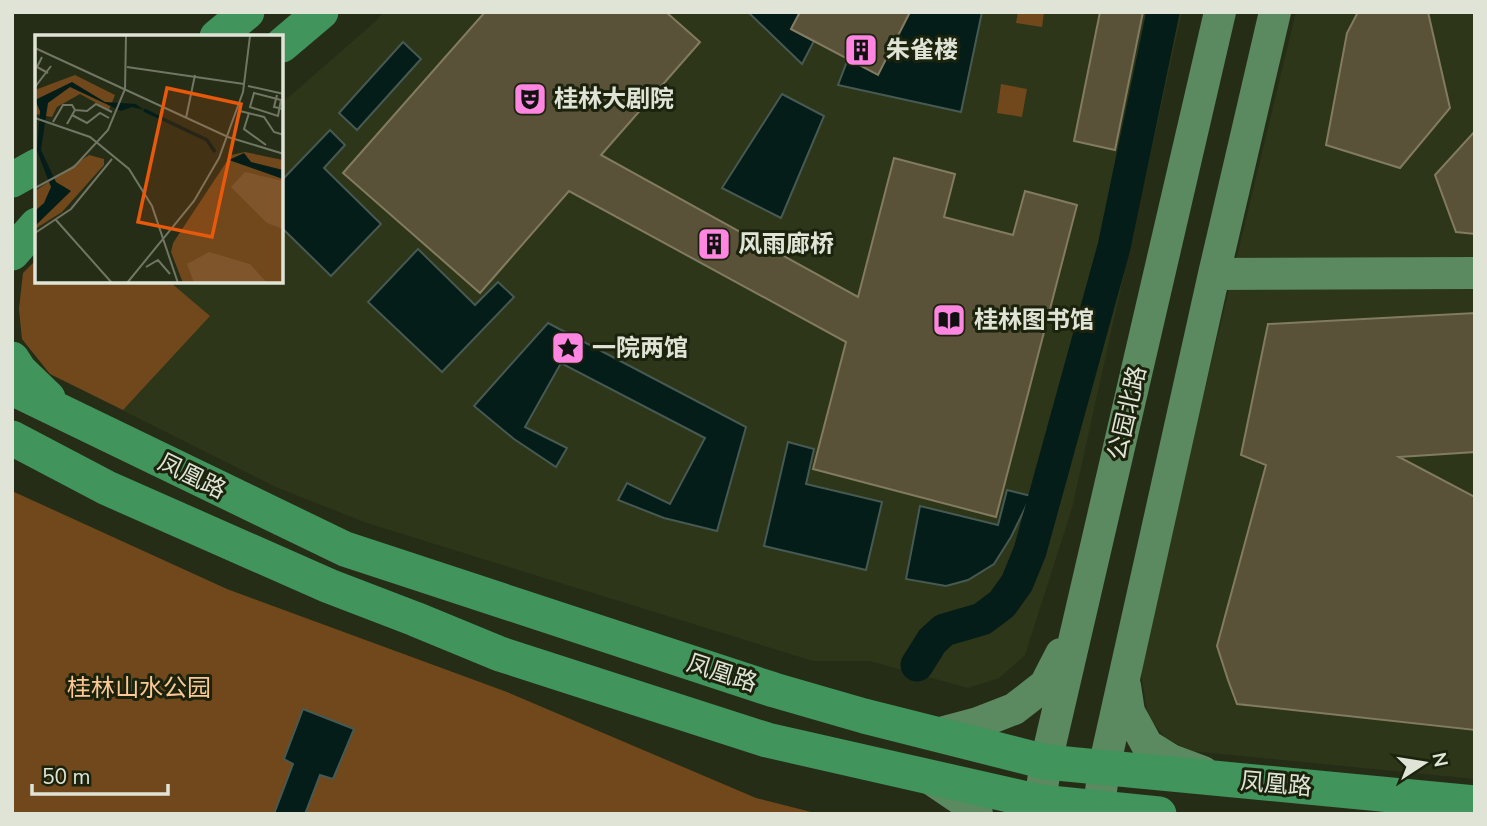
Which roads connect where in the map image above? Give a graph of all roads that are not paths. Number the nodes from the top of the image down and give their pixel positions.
1 (247, 12) edge
2 (321, 12) edge
3 (1220, 12) edge
4 (1275, 12) edge
5 (219, 35) edge
6 (284, 43) edge
7 (35, 167) edge
8 (12, 180) edge
9 (35, 215) edge
10 (12, 226) edge
11 (35, 227) edge
12 (12, 253) edge
13 (1475, 260) edge
14 (1215, 269) junction
15 (1475, 272) edge
16 (12, 359) edge
17 (12, 388) edge
18 (72, 418) junction
19 (12, 438) edge
20 (1080, 615) junction
21 (1124, 680) junction
22 (937, 734) junction
23 (1046, 762) junction
24 (1104, 768) junction
25 (927, 776) junction
26 (1221, 779) junction
27 (1475, 803) edge
28 (1039, 808) edge
29 (1098, 811) edge
30 (977, 814) edge
31 (1159, 814) edge

1 - 5 main road
2 - 6 main road
3 - 20 main road, 公园北路
4 - 14 main road
7 - 8 main road
9 - 10 main road
11 - 12 main road
13 - 14 main road
14 - 15 main road
14 - 21 main road
16 - 18 main road
17 - 18 main road, 凤凰路
18 - 22 main road, 凤凰路
19 - 25 main road, 凤凰路
20 - 22 main road
20 - 23 main road, 公园北路
21 - 24 main road
21 - 26 main road
22 - 23 main road, 凤凰路
23 - 24 main road, 凤凰路
23 - 28 main road, 公园北路
24 - 26 main road, 凤凰路
24 - 29 main road
25 - 28 main road, 凤凰路
25 - 30 main road
26 - 27 main road, 凤凰路
28 - 29 main road, 凤凰路
29 - 31 main road, 凤凰路

